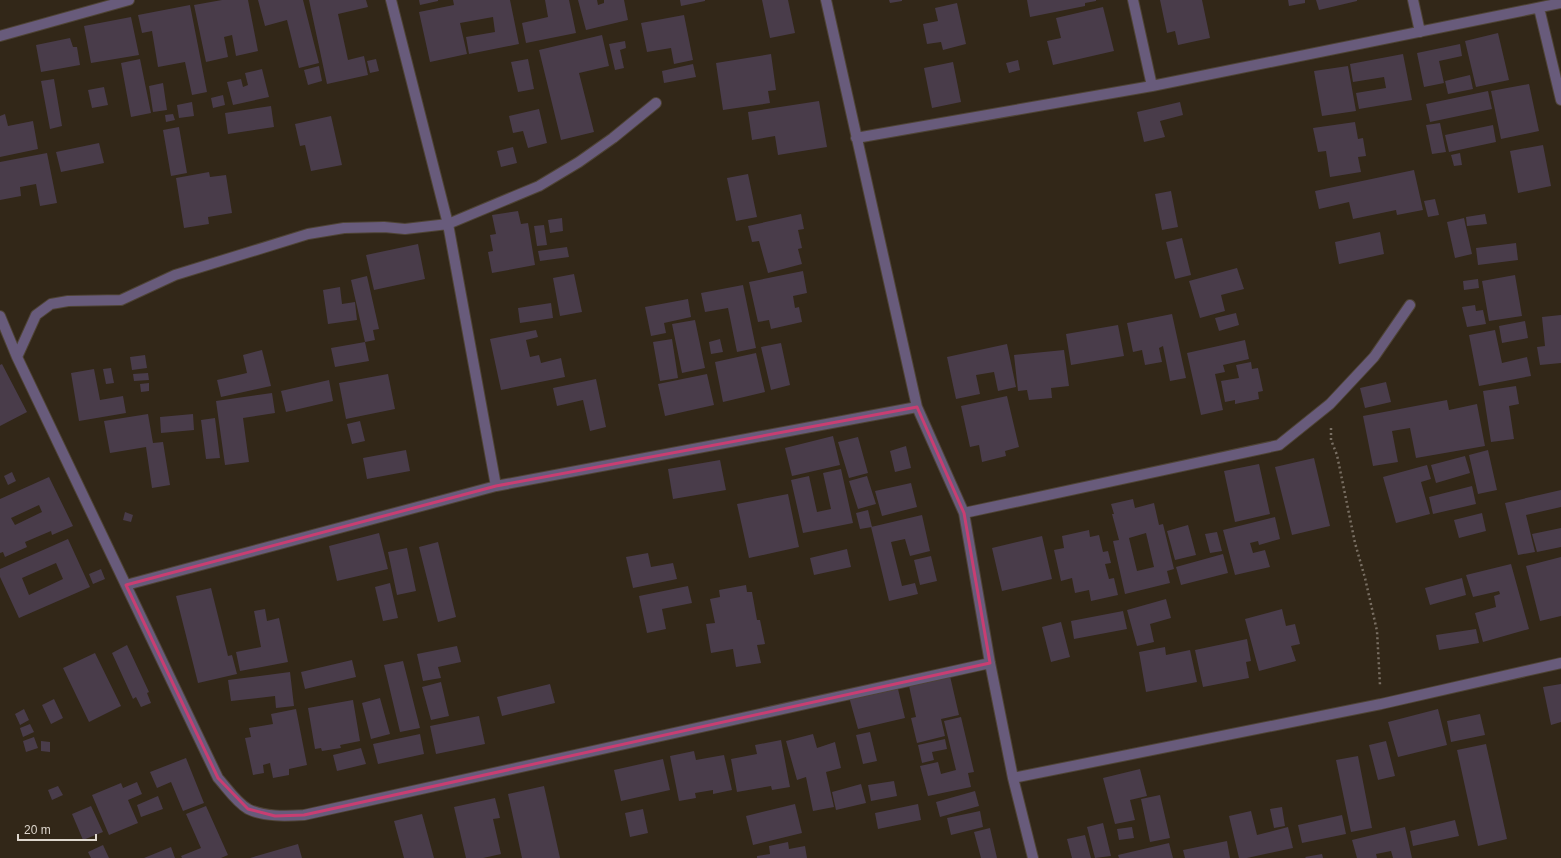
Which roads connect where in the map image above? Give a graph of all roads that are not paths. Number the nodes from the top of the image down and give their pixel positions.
1 (129, 0) edge
2 (391, 0) edge
3 (826, 0) edge
4 (1133, 0) edge
5 (1413, 0) edge
6 (1561, 3) edge
7 (1539, 8) junction
8 (1420, 32) junction
9 (0, 36) edge
10 (1152, 86) junction
11 (1561, 100) edge
12 (656, 104) dead end
13 (856, 138) junction
14 (448, 224) junction
15 (1410, 305) dead end
16 (0, 316) edge
17 (17, 357) junction
18 (916, 406) junction
19 (496, 486) junction
20 (964, 513) junction
21 (126, 585) junction
22 (990, 662) junction
23 (1561, 663) edge
24 (1013, 778) junction
25 (1033, 858) edge

1 - 9 street
2 - 14 street
3 - 13 street
4 - 10 street
5 - 8 street
6 - 7 street
7 - 8 street
7 - 11 street
8 - 10 street
10 - 13 street
12 - 14 street
13 - 18 street
14 - 17 street
14 - 19 street
15 - 20 street
16 - 17 street
17 - 21 street
18 - 19 street
18 - 20 street
19 - 21 street
20 - 22 street
21 - 22 street
22 - 24 street
23 - 24 street
24 - 25 street

